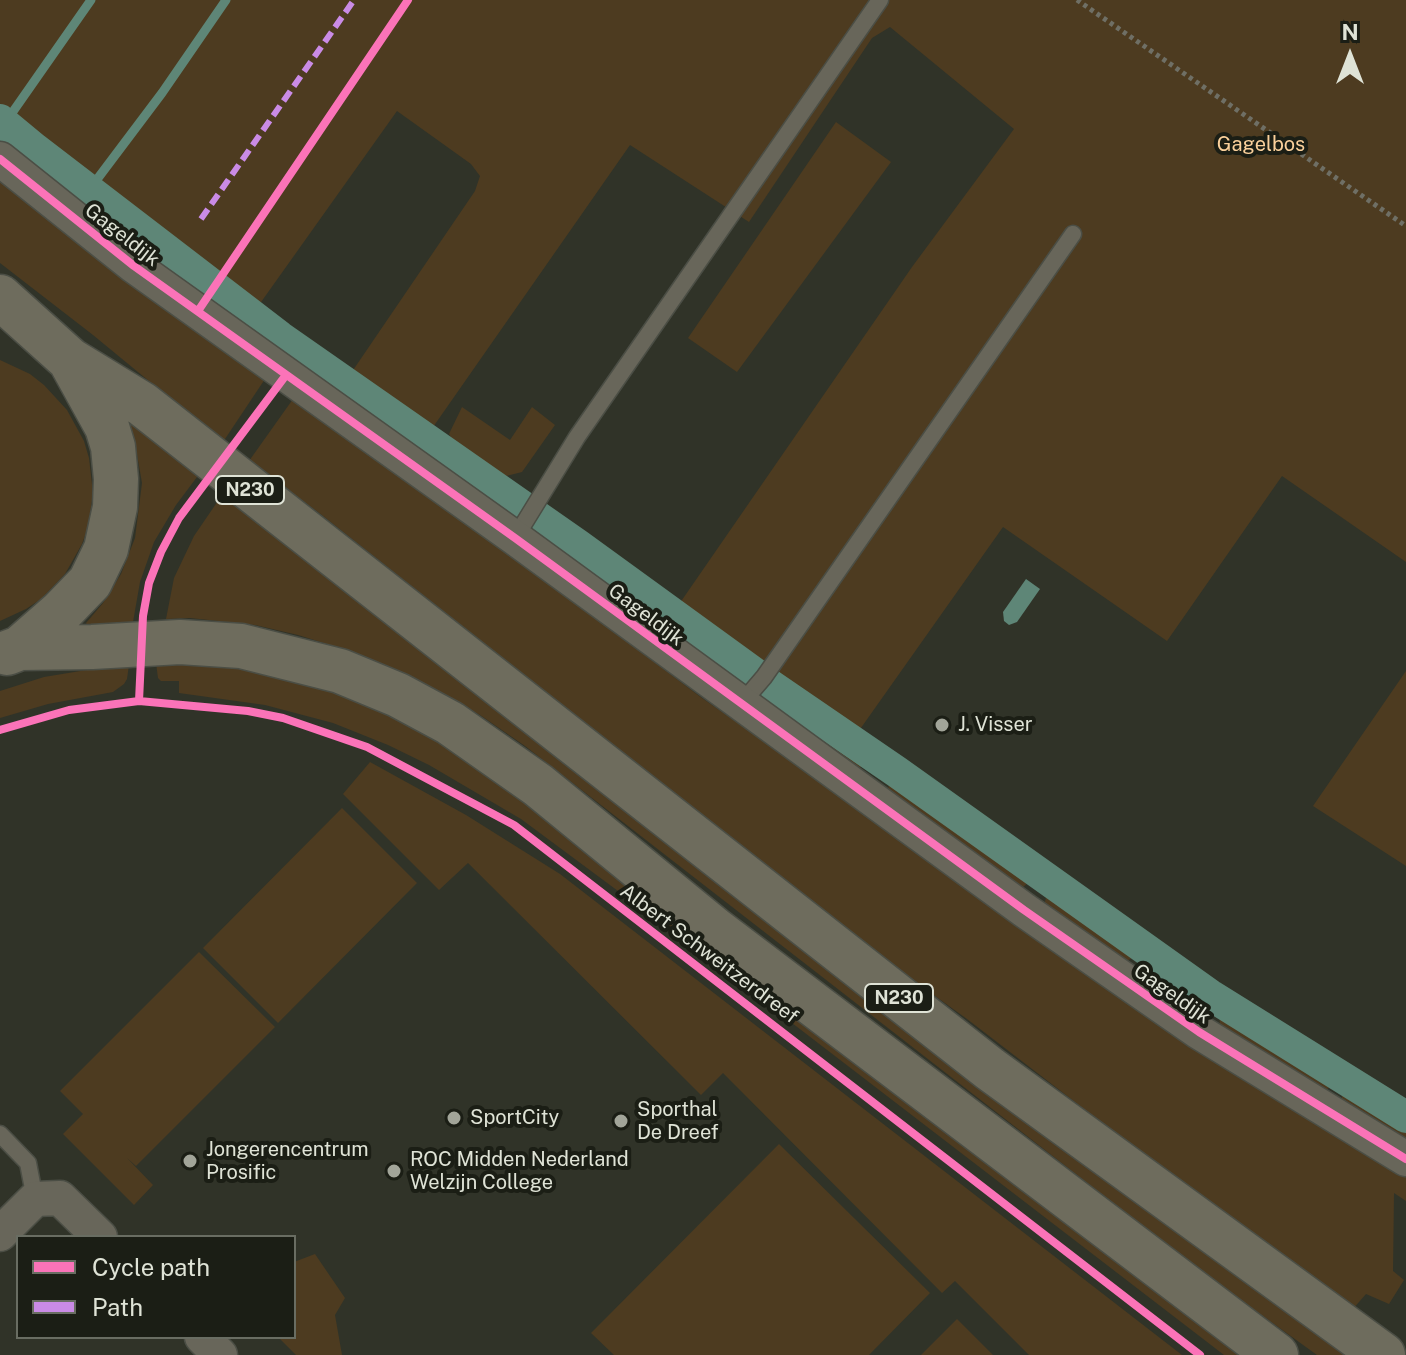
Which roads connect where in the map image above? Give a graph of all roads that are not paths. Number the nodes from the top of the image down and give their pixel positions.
1 (880, 0) edge
2 (0, 159) edge
3 (1073, 234) dead end
4 (0, 297) edge
5 (0, 328) edge
6 (56, 349) junction
7 (515, 538) junction
8 (10, 652) edge
9 (740, 705) junction
10 (0, 1134) edge
11 (1406, 1159) edge
12 (35, 1199) junction
13 (0, 1234) edge
14 (98, 1235) edge
15 (204, 1339) edge
16 (220, 1355) edge
17 (1276, 1355) edge
18 (1383, 1355) edge

1 - 7 lane
2 - 7 street, Gageldijk
3 - 9 lane
4 - 6 highway, N230
5 - 6 highway, N230
6 - 8 highway, N230
6 - 18 highway, N230
7 - 9 street, Gageldijk
8 - 17 highway, Albert Schweitzerdreef / N230
9 - 11 street, Gageldijk
10 - 12 lane
12 - 13 street
12 - 14 street
15 - 16 street

